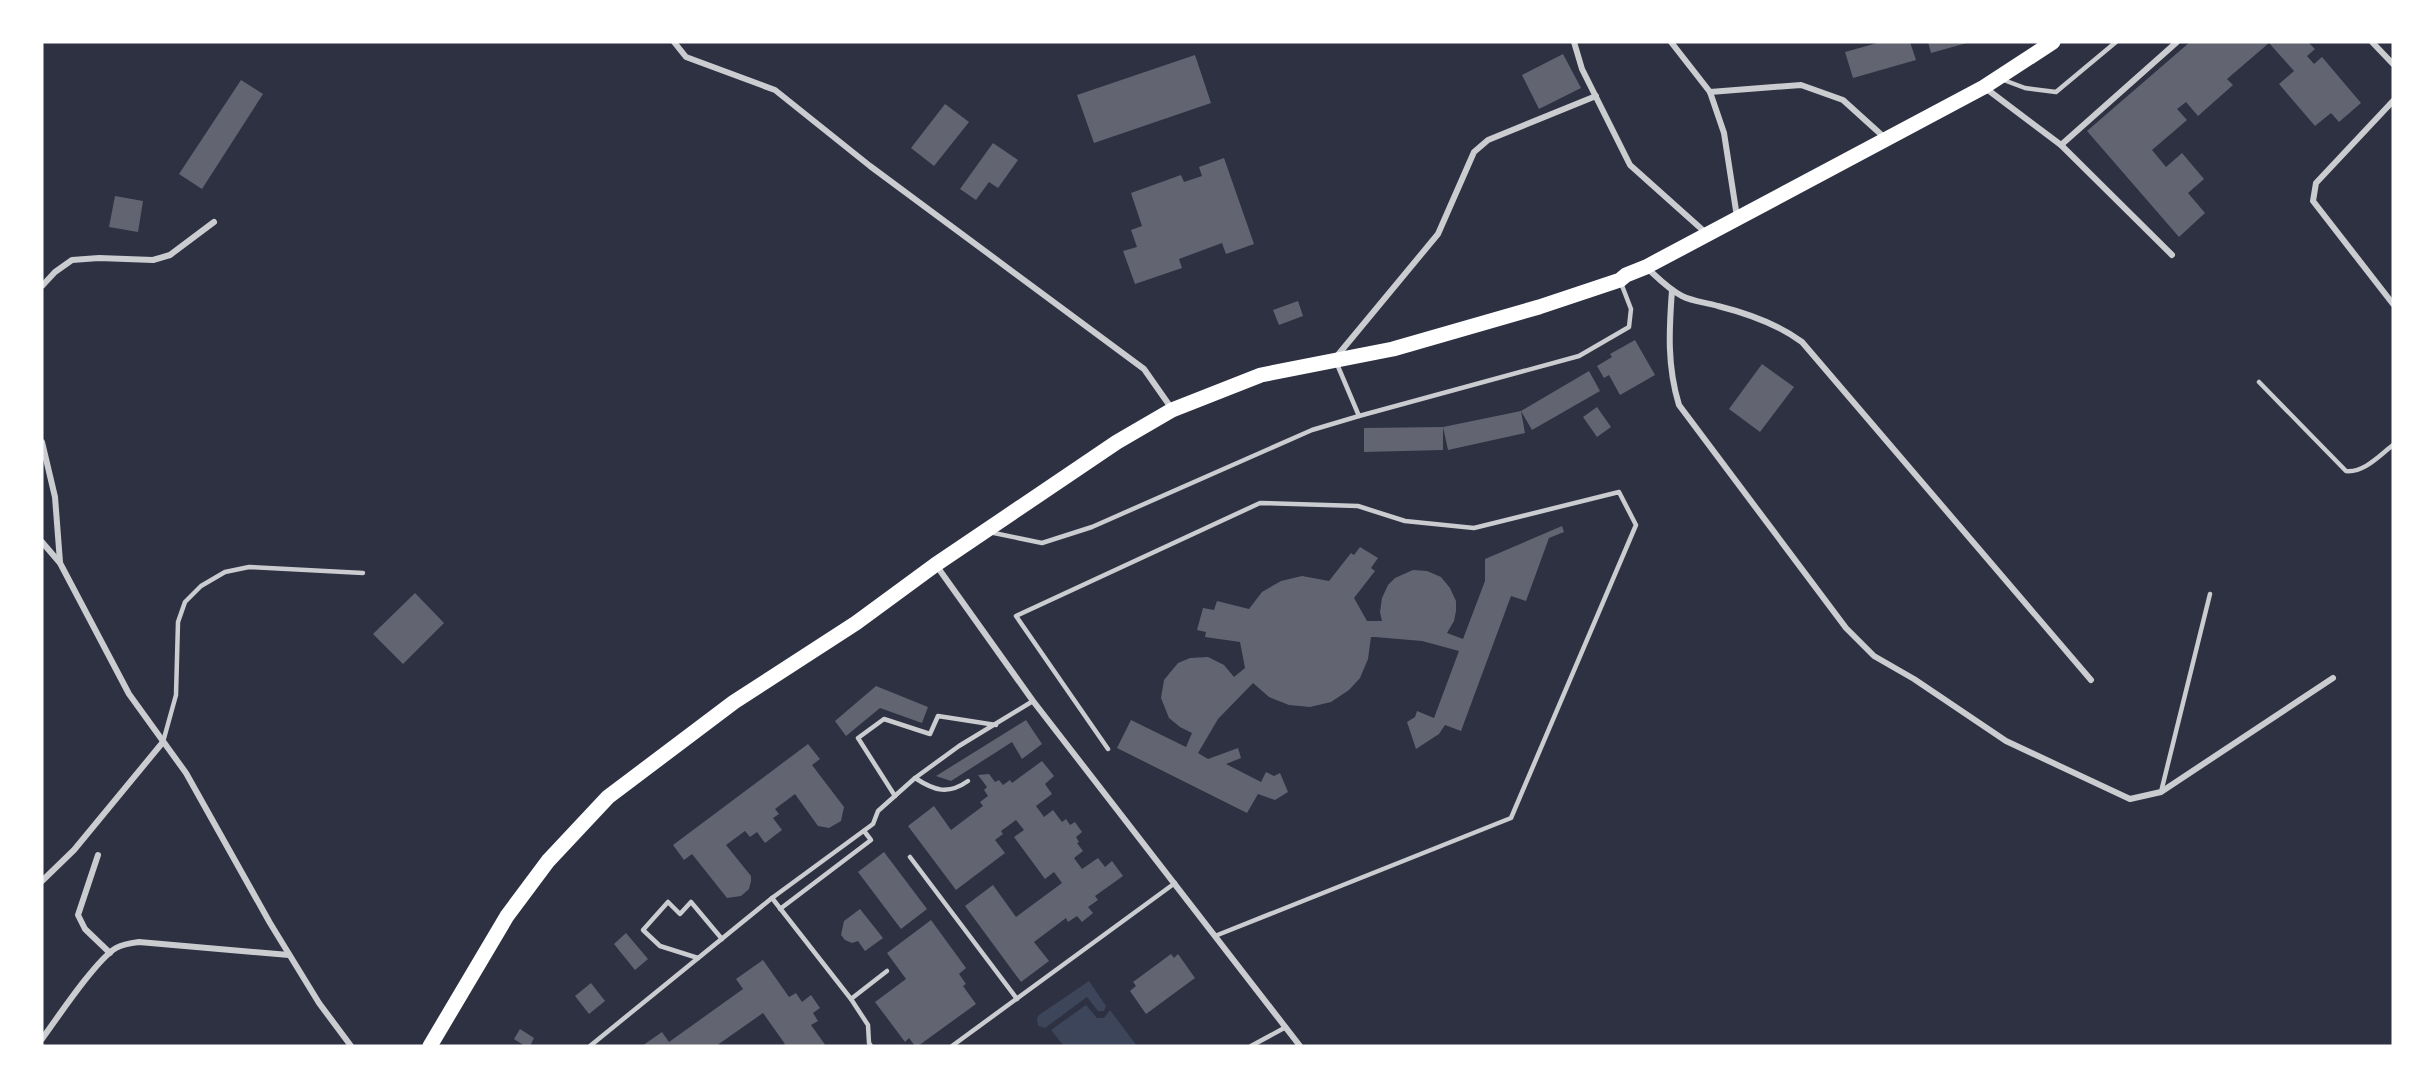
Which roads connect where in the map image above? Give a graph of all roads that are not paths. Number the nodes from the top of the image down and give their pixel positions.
1 (674, 42) edge
2 (1574, 42) edge
3 (1671, 42) edge
4 (2053, 42) edge
5 (2116, 42) edge
6 (2177, 42) edge
7 (2372, 42) edge
8 (2393, 64) edge
9 (1997, 78) junction
10 (1984, 87) junction
11 (1710, 92) junction
12 (1596, 96) junction
13 (2393, 101) edge
14 (1885, 138) junction
15 (2061, 144) junction
16 (1737, 218) junction
17 (214, 222) dead end
18 (1706, 233) junction
19 (2172, 255) dead end
20 (1646, 267) junction
21 (1620, 280) junction
22 (42, 286) edge
23 (1672, 290) junction
24 (2393, 304) edge
25 (1335, 359) junction
26 (2259, 382) dead end
27 (1172, 410) junction
28 (1359, 416) junction
29 (42, 441) edge
30 (2393, 445) edge
31 (987, 531) junction
32 (42, 542) edge
33 (60, 562) junction
34 (935, 565) junction
35 (363, 573) dead end
36 (2210, 594) dead end
37 (2333, 678) dead end
38 (2091, 680) dead end
39 (1033, 700) junction
40 (996, 725) junction
41 (164, 742) junction
42 (1108, 749) dead end
43 (915, 778) junction
44 (968, 781) dead end
45 (2161, 792) junction
46 (895, 796) junction
47 (864, 831) junction
48 (98, 855) dead end
49 (910, 857) dead end
50 (42, 881) edge
51 (1175, 883) junction
52 (772, 898) junction
53 (780, 909) junction
54 (1215, 936) junction
55 (722, 939) junction
56 (110, 953) junction
57 (289, 955) junction
58 (698, 958) junction
59 (887, 971) dead end
60 (851, 999) junction
61 (1017, 999) junction
62 (1286, 1027) junction
63 (42, 1039) edge
64 (351, 1046) edge
65 (430, 1046) edge
66 (590, 1046) edge
67 (871, 1046) edge
68 (952, 1046) edge
69 (1251, 1046) edge
70 (1300, 1046) edge

1 - 27 street
2 - 12 street
3 - 11 street
4 - 9 main road
5 - 9 lane
6 - 15 street
7 - 8 street
9 - 10 main road
10 - 14 main road
10 - 15 street
11 - 14 street
11 - 16 street
12 - 18 street
12 - 25 street
13 - 24 street
14 - 16 main road
15 - 19 street
16 - 18 main road
17 - 22 street
18 - 20 main road
20 - 21 main road
20 - 23 street
21 - 25 main road
21 - 28 lane
23 - 38 street
23 - 45 street
25 - 27 main road
25 - 28 lane
26 - 30 lane
27 - 31 main road
28 - 31 lane
29 - 33 street
31 - 34 main road
32 - 33 street
33 - 41 street
34 - 39 street
34 - 65 main road
35 - 41 lane
36 - 45 lane
37 - 45 street
39 - 40 lane
39 - 51 street
40 - 43 lane
40 - 46 lane
41 - 50 street
41 - 57 street
42 - 54 lane
43 - 44 lane
43 - 46 lane
46 - 47 lane
47 - 52 lane
47 - 53 lane
48 - 56 street
49 - 61 lane
51 - 54 street
51 - 61 lane
52 - 53 lane
52 - 55 lane
53 - 60 lane
54 - 62 street
55 - 58 lane
55 - 58 lane
56 - 57 street
56 - 63 street
57 - 64 street
58 - 66 lane
59 - 60 lane
60 - 67 lane
61 - 68 lane
62 - 69 lane
62 - 70 street

